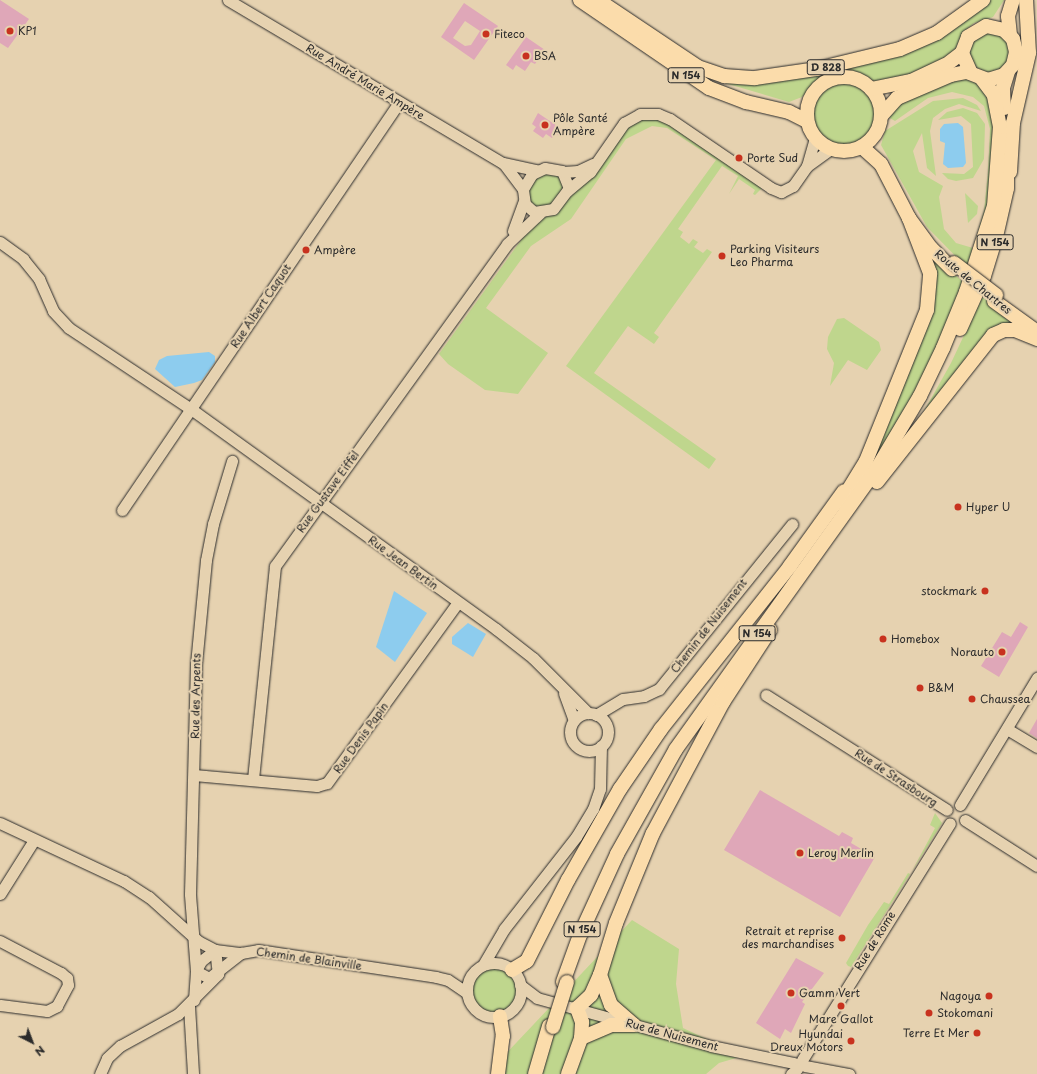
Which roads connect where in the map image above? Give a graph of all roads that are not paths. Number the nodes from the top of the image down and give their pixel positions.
1 (228, 0) edge
2 (580, 0) edge
3 (598, 0) edge
4 (983, 0) edge
5 (1007, 0) edge
6 (1013, 0) edge
7 (1026, 0) edge
8 (990, 26) junction
9 (1010, 35) junction
10 (661, 44) junction
11 (962, 53) junction
12 (1008, 72) junction
13 (976, 76) junction
14 (871, 88) junction
15 (810, 99) junction
16 (399, 102) junction
17 (881, 116) junction
18 (807, 121) junction
19 (875, 136) junction
20 (815, 138) junction
21 (862, 147) junction
22 (830, 149) junction
23 (596, 163) junction
24 (503, 164) junction
25 (807, 166) junction
26 (537, 170) junction
27 (563, 172) junction
28 (1008, 188) junction
29 (523, 189) junction
30 (567, 191) junction
31 (524, 201) junction
32 (540, 213) junction
33 (909, 218) junction
34 (0, 242) edge
35 (506, 244) junction
36 (953, 266) junction
37 (995, 298) junction
38 (1037, 325) edge
39 (1037, 332) edge
40 (1037, 339) edge
41 (191, 409) junction
42 (874, 444) junction
43 (232, 461) dead end
44 (873, 487) junction
45 (319, 502) junction
46 (122, 510) dead end
47 (792, 524) dead end
48 (458, 602) junction
49 (773, 624) junction
50 (1037, 678) edge
51 (562, 687) junction
52 (766, 695) dead end
53 (612, 707) junction
54 (592, 714) junction
55 (574, 720) junction
56 (605, 722) junction
57 (1006, 729) junction
58 (601, 746) junction
59 (1037, 747) edge
60 (588, 751) junction
61 (194, 775) junction
62 (601, 775) junction
63 (253, 779) junction
64 (960, 805) junction
65 (947, 810) junction
66 (965, 820) junction
67 (950, 823) junction
68 (0, 824) edge
69 (34, 840) junction
70 (617, 854) junction
71 (1037, 866) edge
72 (0, 894) edge
73 (192, 935) junction
74 (0, 941) edge
75 (494, 945) junction
76 (215, 950) junction
77 (241, 953) junction
78 (483, 966) junction
79 (507, 967) junction
80 (196, 971) junction
81 (218, 974) junction
82 (472, 974) junction
83 (600, 975) junction
84 (448, 980) junction
85 (565, 982) junction
86 (520, 985) junction
87 (467, 993) junction
88 (536, 998) junction
89 (191, 1003) junction
90 (0, 1005) edge
91 (516, 1005) junction
92 (577, 1008) junction
93 (500, 1016) junction
94 (634, 1025) junction
95 (551, 1026) junction
96 (581, 1038) junction
97 (798, 1066) edge
98 (100, 1074) edge
99 (193, 1074) edge
100 (498, 1074) edge
101 (535, 1074) edge
102 (538, 1074) edge
103 (568, 1074) edge
104 (849, 1074) edge

1 - 16 street, Rue André Marie Ampère
2 - 18 main road, N 154
3 - 10 main road, N 154
4 - 10 main road, D 828
5 - 8 main road
6 - 9 main road
7 - 28 main road, N 154
8 - 9 main road
8 - 11 main road
9 - 12 main road, N 154
10 - 15 main road, N 154
11 - 13 main road, N 154
11 - 14 main road
12 - 13 main road
12 - 28 main road, N 154
13 - 17 main road
13 - 70 main road, N 154
14 - 15 main road
14 - 17 main road
15 - 18 main road
16 - 24 street, Rue André Marie Ampère
16 - 41 street, Rue Albert Caquot
17 - 19 main road
18 - 20 main road
19 - 21 main road
19 - 36 main road, Route de Chartres
20 - 22 main road
20 - 25 street
21 - 22 main road
21 - 33 main road, Route de Chartres
22 - 25 street
23 - 25 street
23 - 27 street
23 - 30 street
24 - 26 street, Rue André Marie Ampère
24 - 29 street, Rue André Marie Ampère
26 - 27 street
26 - 29 street
27 - 30 street
28 - 44 main road, N 154
29 - 31 street
30 - 32 street
31 - 32 street
31 - 35 street, Rue Gustave Eiffel
32 - 35 street, Rue Gustave Eiffel
33 - 36 main road, Route de Chartres
33 - 42 main road
34 - 41 street, Rue Jean Bertin
35 - 45 street, Rue Gustave Eiffel
36 - 37 main road, Route de Chartres
37 - 38 main road, Route de Chartres
37 - 39 main road, Route de Chartres
40 - 44 main road
41 - 45 street, Rue Jean Bertin
41 - 46 street, Rue Albert Caquot
42 - 70 main road
42 - 79 main road
43 - 61 street, Rue des Arpents
44 - 49 main road, N 154
45 - 48 street, Rue Jean Bertin
45 - 63 street, Rue Gustave Eiffel
47 - 53 street, Chemin de Nuisement
48 - 51 street, Rue Jean Bertin
48 - 63 street, Rue Denis Papin
49 - 83 main road
49 - 85 main road, N 154
50 - 57 street
51 - 54 street, Rue Jean Bertin
51 - 55 street, Rue Jean Bertin
52 - 65 street, Rue de Strasbourg
53 - 54 street, Chemin de Nuisement
53 - 56 street
54 - 55 street
54 - 56 street
55 - 60 street
56 - 58 street
57 - 59 street
57 - 64 street
58 - 60 street
58 - 62 street
60 - 62 street
61 - 63 street, Rue Denis Papin
61 - 73 street, Rue des Arpents
62 - 75 street
64 - 65 street, Rue de Strasbourg
64 - 66 street
65 - 67 street
66 - 67 street
66 - 71 street
67 - 97 street, Rue de Rome
68 - 69 street, Chemin de Blainville
69 - 72 street
69 - 73 street, Chemin de Blainville
70 - 85 main road, N 154
73 - 76 street, Chemin de Blainville
73 - 80 street, Rue des Arpents
74 - 90 street
75 - 78 street
75 - 79 street
76 - 77 street, Chemin de Blainville
76 - 80 street
76 - 81 street
77 - 81 street
77 - 84 street, Chemin de Blainville
78 - 79 street
78 - 82 street
79 - 86 street
80 - 81 street
80 - 89 street, Rue des Arpents
81 - 89 street
82 - 84 street, Chemin de Blainville
82 - 87 street
83 - 92 main road
83 - 94 main road
84 - 87 street, Chemin de Blainville
85 - 95 main road, N 154, bridge
86 - 88 street, Rue de Nuisement
86 - 91 street
87 - 93 street
88 - 91 street
88 - 92 street, Rue de Nuisement
89 - 98 street
89 - 99 street, Rue des Arpents
91 - 93 street
92 - 94 street, Rue de Nuisement
92 - 96 main road
93 - 100 main road
94 - 96 main road
94 - 97 street, Rue de Nuisement
95 - 101 main road, N 154
95 - 102 main road, N 154
96 - 103 main road
97 - 104 street, Rue de Nuisement

